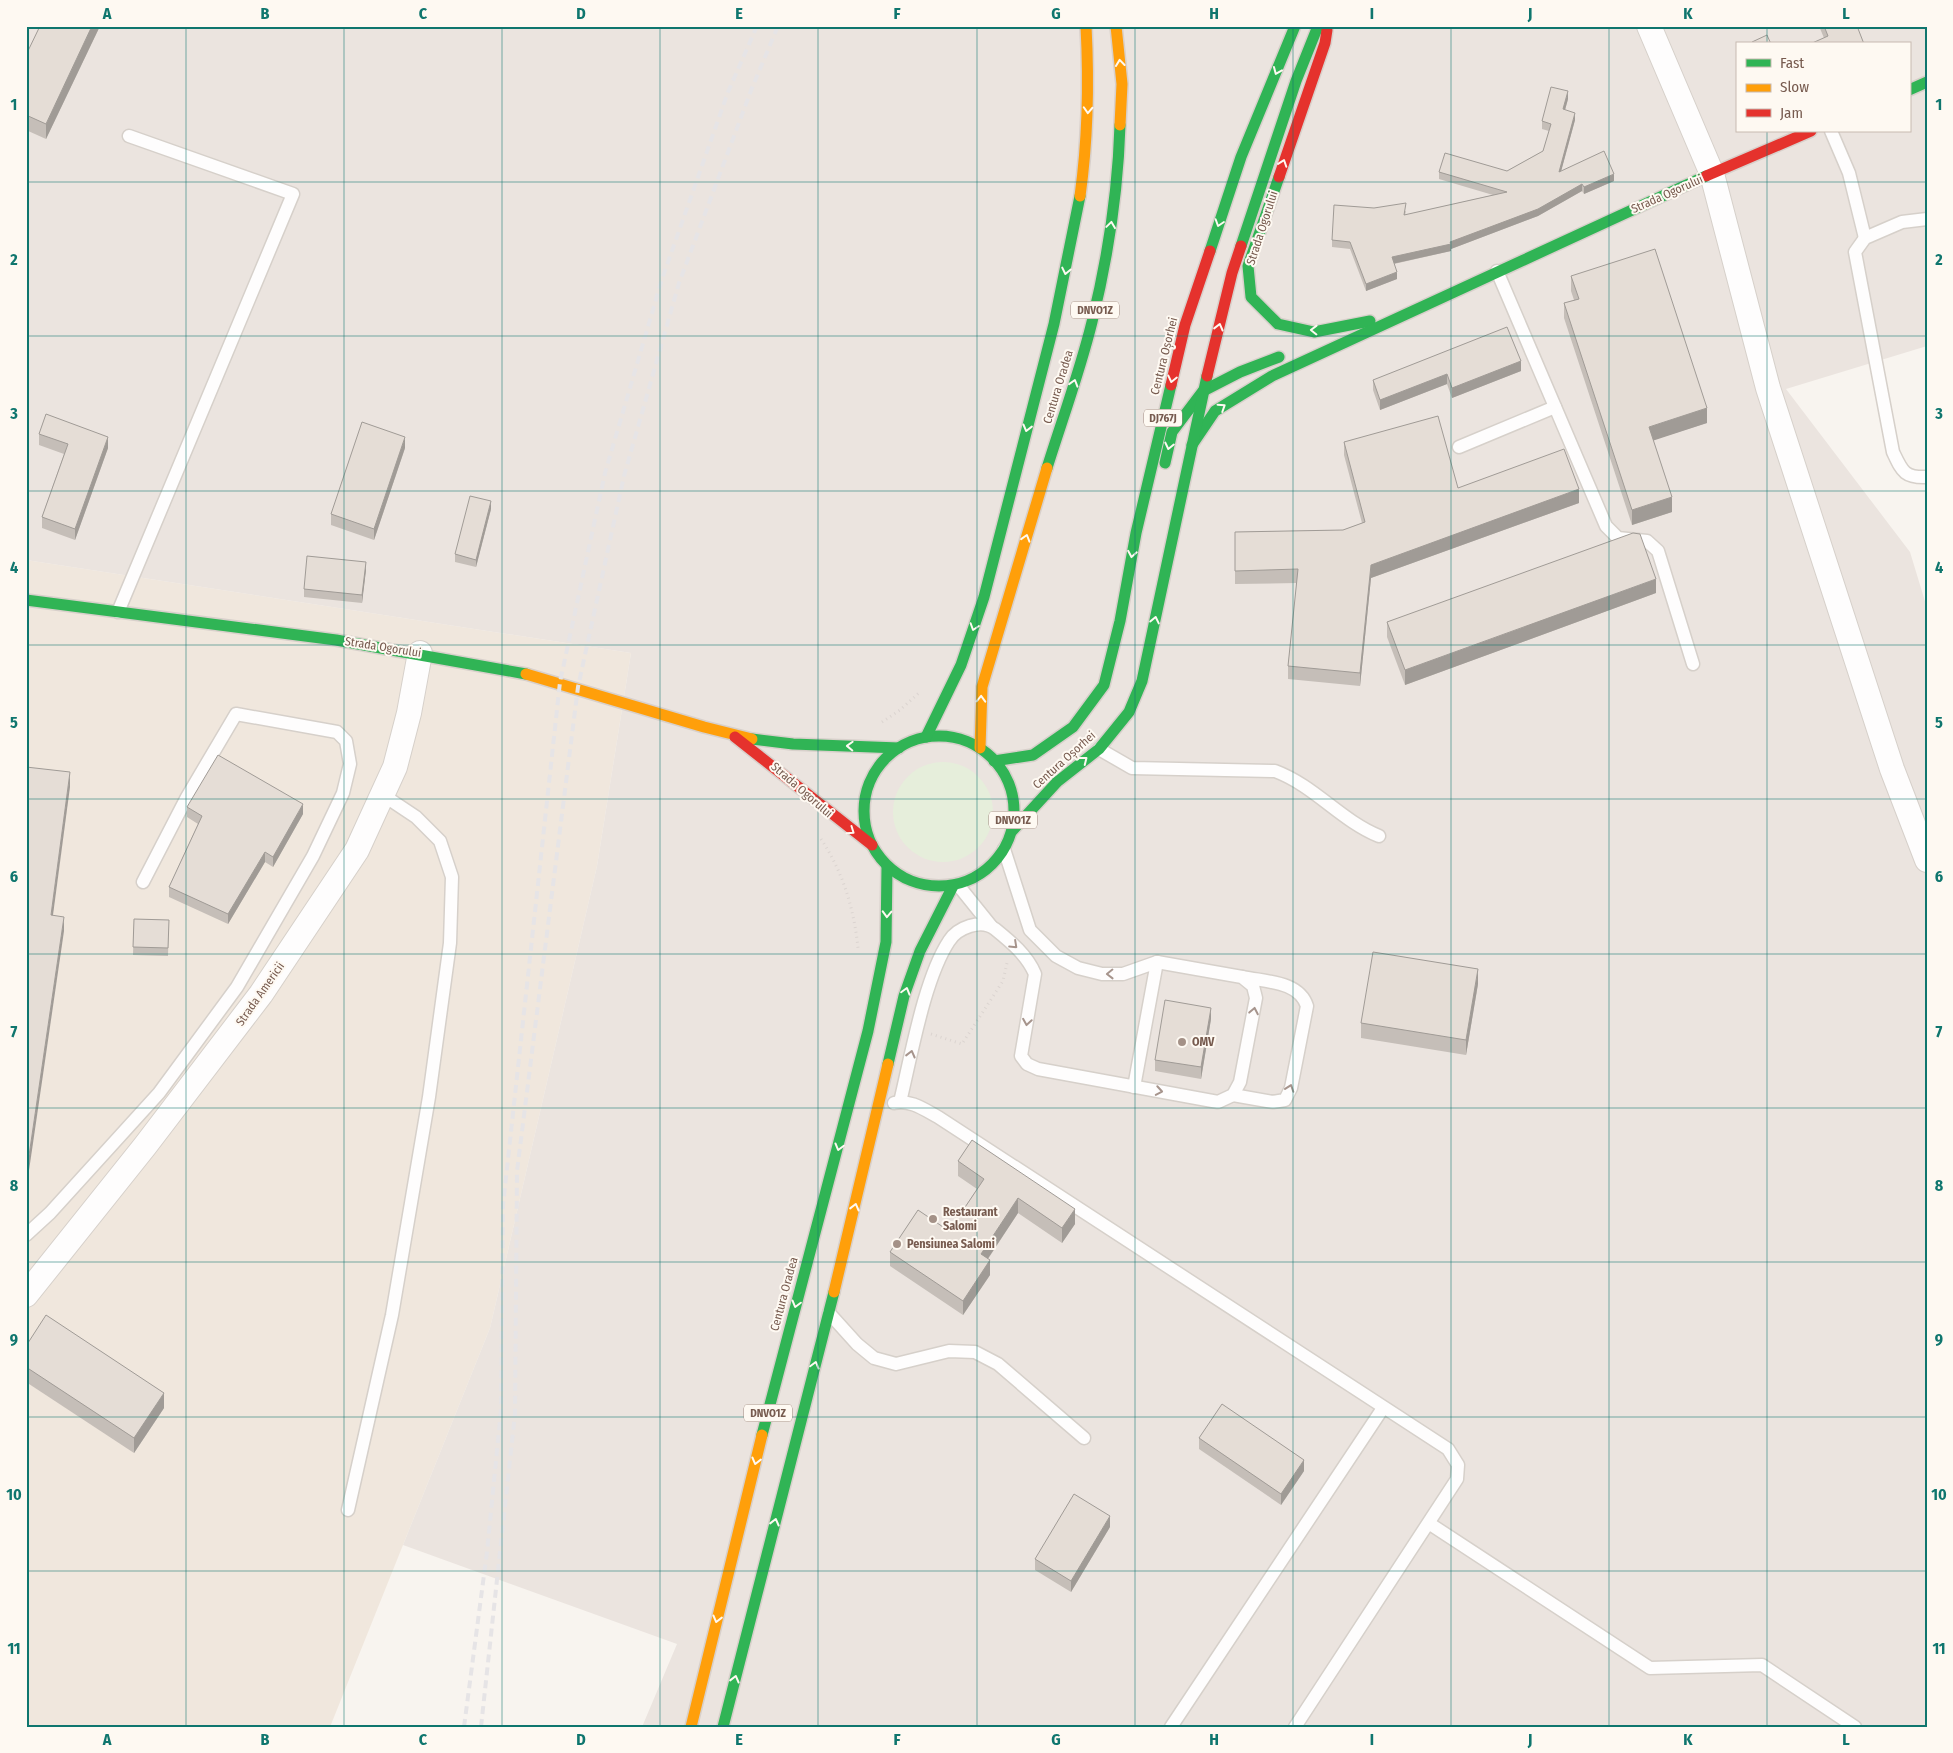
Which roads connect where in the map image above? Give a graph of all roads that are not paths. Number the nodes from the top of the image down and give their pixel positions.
1 (1086, 26) edge
2 (1116, 26) edge
3 (1295, 26) edge
4 (1318, 26) edge
5 (1327, 26) edge
6 (1649, 26) edge
7 (1927, 82) edge
8 (1910, 90) edge
9 (1809, 132) edge
10 (1831, 132) edge
11 (129, 136) dead end
12 (1712, 174) junction
13 (1927, 219) edge
14 (1865, 238) junction
15 (1496, 272) junction
16 (1442, 296) junction
17 (1379, 319) junction
18 (1314, 344) dead end
19 (1286, 354) dead end
20 (1203, 391) junction
21 (1555, 407) junction
22 (1192, 445) junction
23 (1459, 447) dead end
24 (1163, 471) dead end
25 (1927, 477) edge
26 (1154, 510) dead end
27 (1136, 533) junction
28 (26, 600) edge
29 (118, 612) junction
30 (420, 653) junction
31 (1693, 664) dead end
32 (732, 734) junction
33 (926, 737) junction
34 (899, 748) junction
35 (980, 748) junction
36 (1099, 749) junction
37 (994, 761) junction
38 (383, 795) junction
39 (1012, 831) junction
40 (1379, 836) dead end
41 (872, 845) junction
42 (1004, 849) junction
43 (1927, 860) edge
44 (887, 866) junction
45 (142, 882) dead end
46 (955, 885) junction
47 (991, 926) junction
48 (1157, 962) junction
49 (1242, 977) junction
50 (1134, 1087) junction
51 (1232, 1095) junction
52 (900, 1102) junction
53 (879, 1108) junction
54 (26, 1235) edge
55 (26, 1295) edge
56 (829, 1313) junction
57 (1383, 1408) junction
58 (1084, 1438) dead end
59 (348, 1510) dead end
60 (1430, 1524) junction
61 (691, 1727) edge
62 (723, 1727) edge
63 (1171, 1727) edge
64 (1295, 1727) edge
65 (1855, 1727) edge

1 -> 33 main road, Centura Oradea / DNVO1Z
35 -> 2 main road, Centura Oradea / DNVO1Z
3 -> 27 main road, Centura Oșorhei / DJ767J
20 -> 4 main road, DJ767J
17 -> 5 main road, Strada Ogorului
6 - 12 street
7 - 8 main road
9 - 12 main road, Strada Ogorului
10 - 14 lane
11 - 29 lane
12 - 15 main road, Strada Ogorului
12 - 43 street
13 - 14 lane
14 - 25 lane
15 - 16 main road, Strada Ogorului
15 - 21 lane
16 - 17 main road, Strada Ogorului
22 -> 16 main road, Strada Ogorului
17 - 18 main road, Strada Ogorului
19 - 20 main road
20 - 22 main road, DJ767J
20 -> 24 main road
21 - 23 lane
21 - 31 lane
36 -> 22 main road, Centura Oșorhei / DJ767J
26 - 27 main road
27 -> 37 main road, Centura Oșorhei / DJ767J
28 - 29 main road, Strada Ogorului
29 - 30 main road, Strada Ogorului
30 - 32 main road, Strada Ogorului
30 - 38 street, Strada Americii
34 -> 32 main road, Strada Ogorului
32 -> 41 main road, Strada Ogorului
33 - 34 main road, DNVO1Z
33 - 35 main road, DNVO1Z
34 - 41 main road, DNVO1Z
35 - 37 main road, DNVO1Z
39 -> 36 main road, Centura Oșorhei / DJ767J
36 - 40 lane
37 - 39 main road, DNVO1Z
38 - 55 street, Strada Americii
38 - 59 lane
39 - 42 main road, DNVO1Z
41 - 44 main road, DNVO1Z
42 - 46 main road, DNVO1Z
48 -> 42 lane
44 - 46 main road, DNVO1Z
44 -> 61 main road, Centura Oradea / DNVO1Z
45 - 54 lane
46 - 47 lane
53 -> 46 main road, DNVO1Z
47 -> 50 lane
52 -> 47 lane
48 - 49 lane
48 - 50 lane
51 -> 49 lane
51 -> 49 lane
50 -> 51 lane
52 - 53 lane
52 - 57 lane
56 -> 53 main road, DNVO1Z
56 - 58 lane
62 -> 56 main road, DNVO1Z
57 - 60 lane
57 - 63 lane
60 - 64 lane
60 - 65 lane

